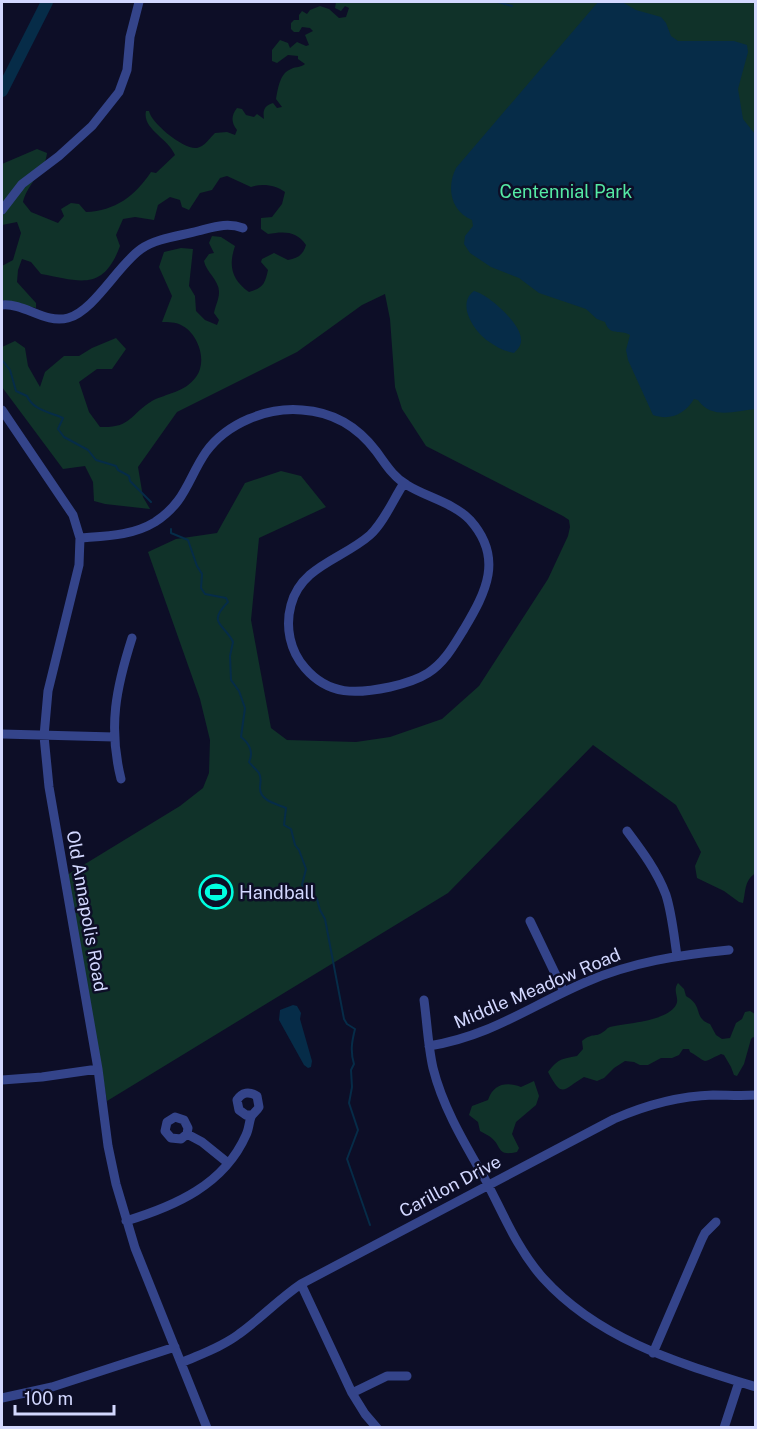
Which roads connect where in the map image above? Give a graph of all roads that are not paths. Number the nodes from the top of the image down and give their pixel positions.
1 (139, 2) edge
2 (2, 210) edge
3 (243, 228) dead end
4 (2, 304) edge
5 (2, 410) edge
6 (404, 483) junction
7 (80, 538) junction
8 (132, 638) dead end
9 (2, 734) edge
10 (44, 736) junction
11 (114, 737) junction
12 (121, 779) dead end
13 (627, 831) dead end
14 (530, 921) dead end
15 (729, 950) dead end
16 (677, 956) junction
17 (564, 992) junction
18 (424, 1000) dead end
19 (429, 1046) junction
20 (98, 1069) junction
21 (2, 1080) edge
22 (756, 1095) edge
23 (251, 1115) dead end
24 (187, 1134) dead end
25 (228, 1163) junction
26 (487, 1184) junction
27 (126, 1221) junction
28 (716, 1222) dead end
29 (301, 1284) junction
30 (175, 1347) junction
31 (652, 1353) junction
32 (181, 1363) junction
33 (407, 1376) dead end
34 (739, 1382) junction
35 (756, 1387) edge
36 (352, 1394) junction
37 (2, 1398) edge
38 (207, 1428) edge
39 (377, 1428) edge
40 (724, 1428) edge

1 - 2 street
3 - 4 street
5 - 7 street, Old Annapolis Road
6 - 6 street
6 - 7 street
7 - 10 street, Old Annapolis Road
8 - 11 street
9 - 10 street
10 - 11 street
10 - 20 street, Old Annapolis Road
11 - 12 street
13 - 16 street
14 - 17 street
15 - 16 street, Middle Meadow Road
16 - 17 street, Middle Meadow Road
17 - 19 street, Middle Meadow Road
18 - 19 street
19 - 26 street
20 - 21 street
20 - 27 street, Old Annapolis Road
22 - 26 street, Carillon Drive
23 - 25 street
24 - 25 street
25 - 27 street
26 - 29 street, Carillon Drive
26 - 31 street
27 - 30 street, Old Annapolis Road
28 - 31 street
29 - 32 street, Carillon Drive
29 - 36 street
30 - 32 street, Old Annapolis Road
30 - 37 street
31 - 34 street
32 - 38 street, Old Annapolis Road
33 - 36 street
34 - 35 street
34 - 40 street
36 - 39 street

